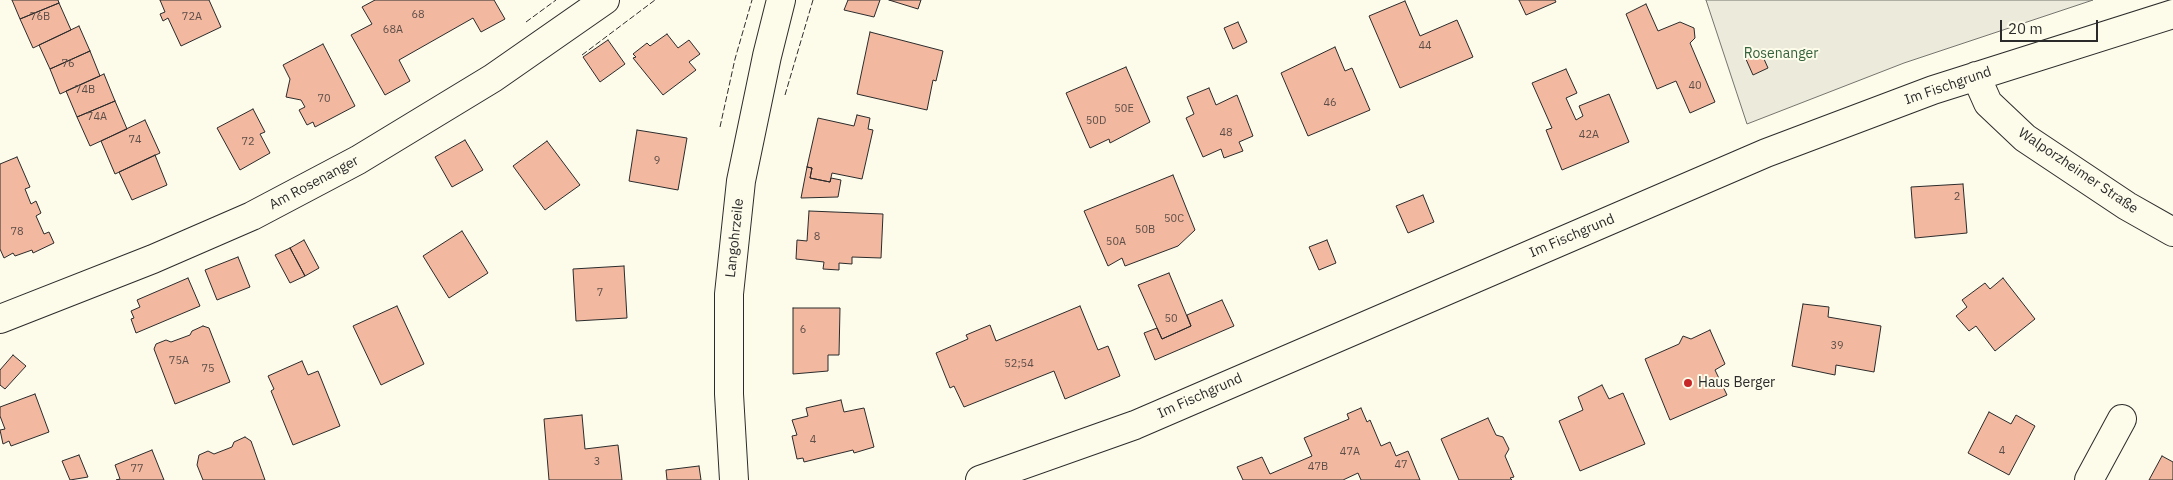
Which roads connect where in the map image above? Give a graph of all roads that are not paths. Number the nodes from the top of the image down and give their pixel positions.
1 (604, 0) edge
2 (781, 0) edge
3 (2173, 14) edge
4 (1976, 76) junction
5 (2173, 232) edge
6 (0, 320) edge
7 (2122, 419) dead end
8 (734, 480) edge
9 (980, 480) edge
10 (2089, 480) edge

1 - 6 street, Am Rosenanger
2 - 8 street, Langohrzeile
3 - 4 street, Im Fischgrund
4 - 5 street, Walporzheimer Straße
4 - 9 street, Im Fischgrund
7 - 10 street

